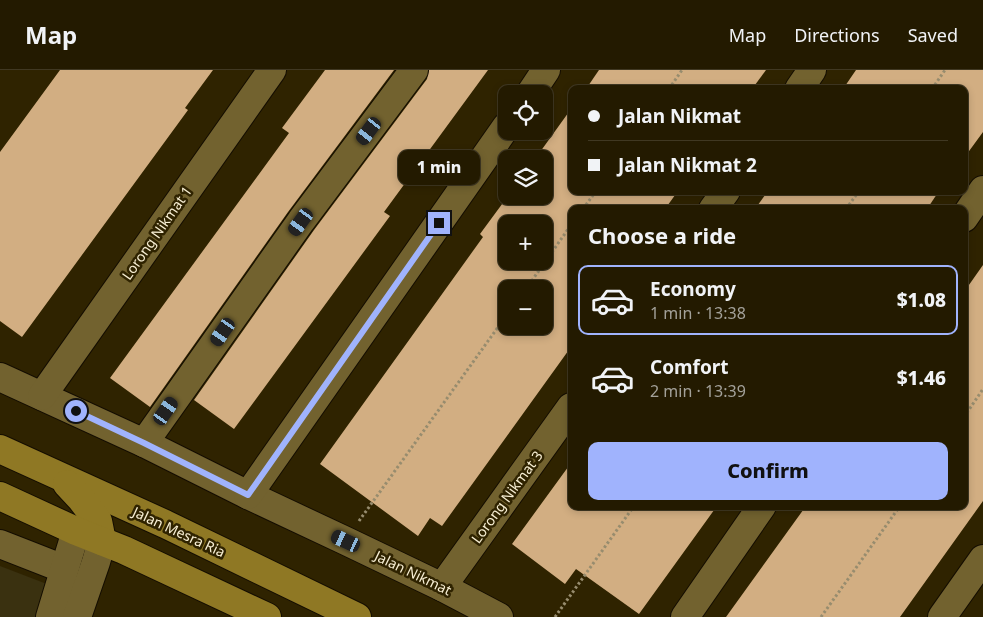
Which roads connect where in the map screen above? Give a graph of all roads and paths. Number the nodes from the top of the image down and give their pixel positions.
1 (272, 70) edge
2 (414, 70) edge
3 (546, 70) edge
4 (682, 70) edge
5 (812, 70) edge
6 (945, 70) edge
7 (536, 85) edge
8 (672, 85) edge
9 (802, 85) edge
10 (935, 85) edge
11 (498, 138) edge
12 (983, 190) edge
13 (968, 212) edge
14 (568, 229) edge
15 (532, 280) edge
16 (498, 327) edge
17 (0, 378) edge
18 (983, 390) edge
19 (42, 396) junction
20 (568, 411) edge
21 (968, 411) edge
22 (144, 443) junction
23 (0, 449) edge
24 (62, 478) junction
25 (248, 495) junction
26 (0, 496) edge
27 (631, 510) edge
28 (759, 510) edge
29 (897, 510) edge
30 (165, 524) junction
31 (92, 531) junction
32 (346, 541) junction
33 (0, 546) edge
34 (983, 558) edge
35 (64, 569) junction
36 (442, 588) junction
37 (50, 617) edge
38 (76, 617) edge
39 (267, 617) edge
40 (357, 617) edge
41 (499, 617) edge
42 (555, 617) edge
43 (685, 617) edge
44 (822, 617) edge
45 (942, 617) edge

1 - 19 street, Lorong Nikmat 1
2 - 22 street
3 - 7 street
4 - 8 path
5 - 9 street
6 - 10 path
11 - 25 street
12 - 13 street
14 - 15 path
16 - 32 path
17 - 19 street, Jalan Nikmat
18 - 21 path
19 - 22 street, Jalan Nikmat
20 - 36 street, Lorong Nikmat 3
22 - 25 street, Jalan Nikmat
23 - 24 main road, Jalan Mesra Ria
24 - 30 main road, Jalan Mesra Ria
24 - 31 main road
25 - 32 street, Jalan Nikmat
26 - 31 main road
27 - 42 path
28 - 43 street
29 - 44 path
30 - 31 main road
30 - 40 main road, Jalan Mesra Ria
31 - 35 street
31 - 38 street
31 - 39 main road
32 - 36 street, Jalan Nikmat
33 - 35 street
34 - 45 street
35 - 37 street
36 - 41 street, Jalan Nikmat

